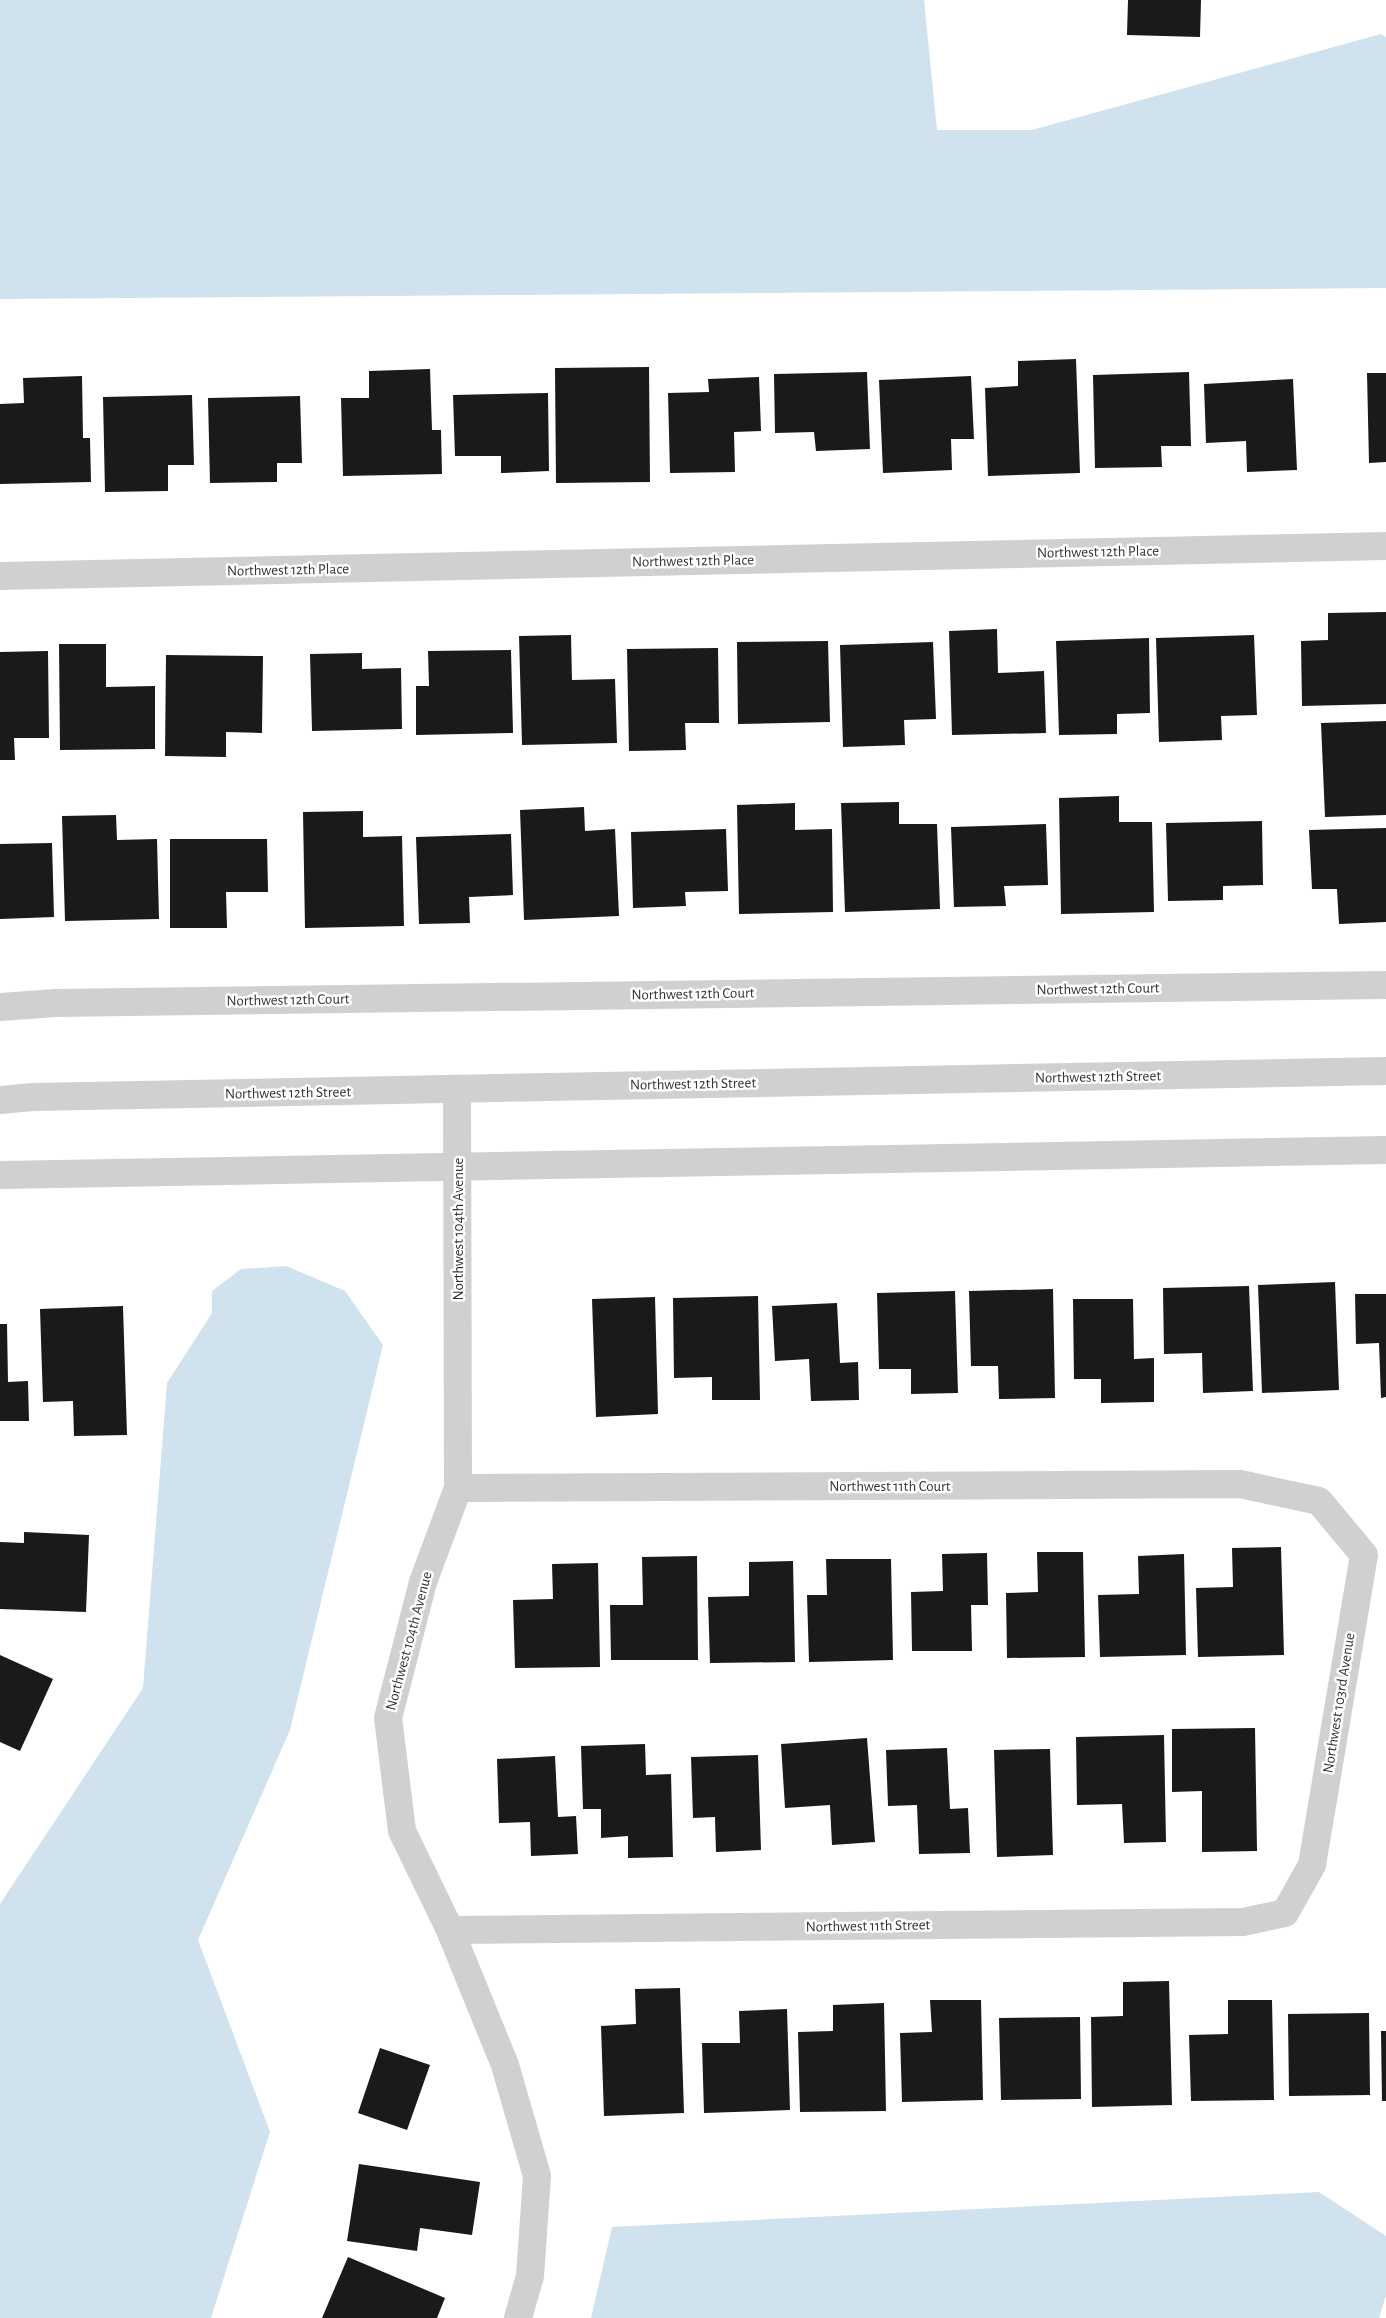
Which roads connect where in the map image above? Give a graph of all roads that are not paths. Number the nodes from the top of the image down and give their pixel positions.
1 (1386, 546) edge
2 (0, 576) edge
3 (1386, 985) edge
4 (0, 1007) edge
5 (1386, 1072) edge
6 (457, 1090) junction
7 (0, 1100) edge
8 (1386, 1150) edge
9 (458, 1166) junction
10 (0, 1175) edge
11 (458, 1488) junction
12 (1320, 1501) joint
13 (1285, 1913) joint
14 (450, 1930) junction
15 (518, 2318) edge

1 - 2 street, Northwest 12th Place
3 - 4 street, Northwest 12th Court
5 - 6 street, Northwest 12th Street
6 - 7 street, Northwest 12th Street
6 - 9 street, Northwest 104th Avenue
8 - 9 street
9 - 10 street
9 - 11 street, Northwest 104th Avenue
11 - 12 street, Northwest 11th Court
11 - 14 street, Northwest 104th Avenue
12 - 13 street, Northwest 103rd Avenue
13 - 14 street, Northwest 11th Street
14 - 15 street, Northwest 104th Avenue

